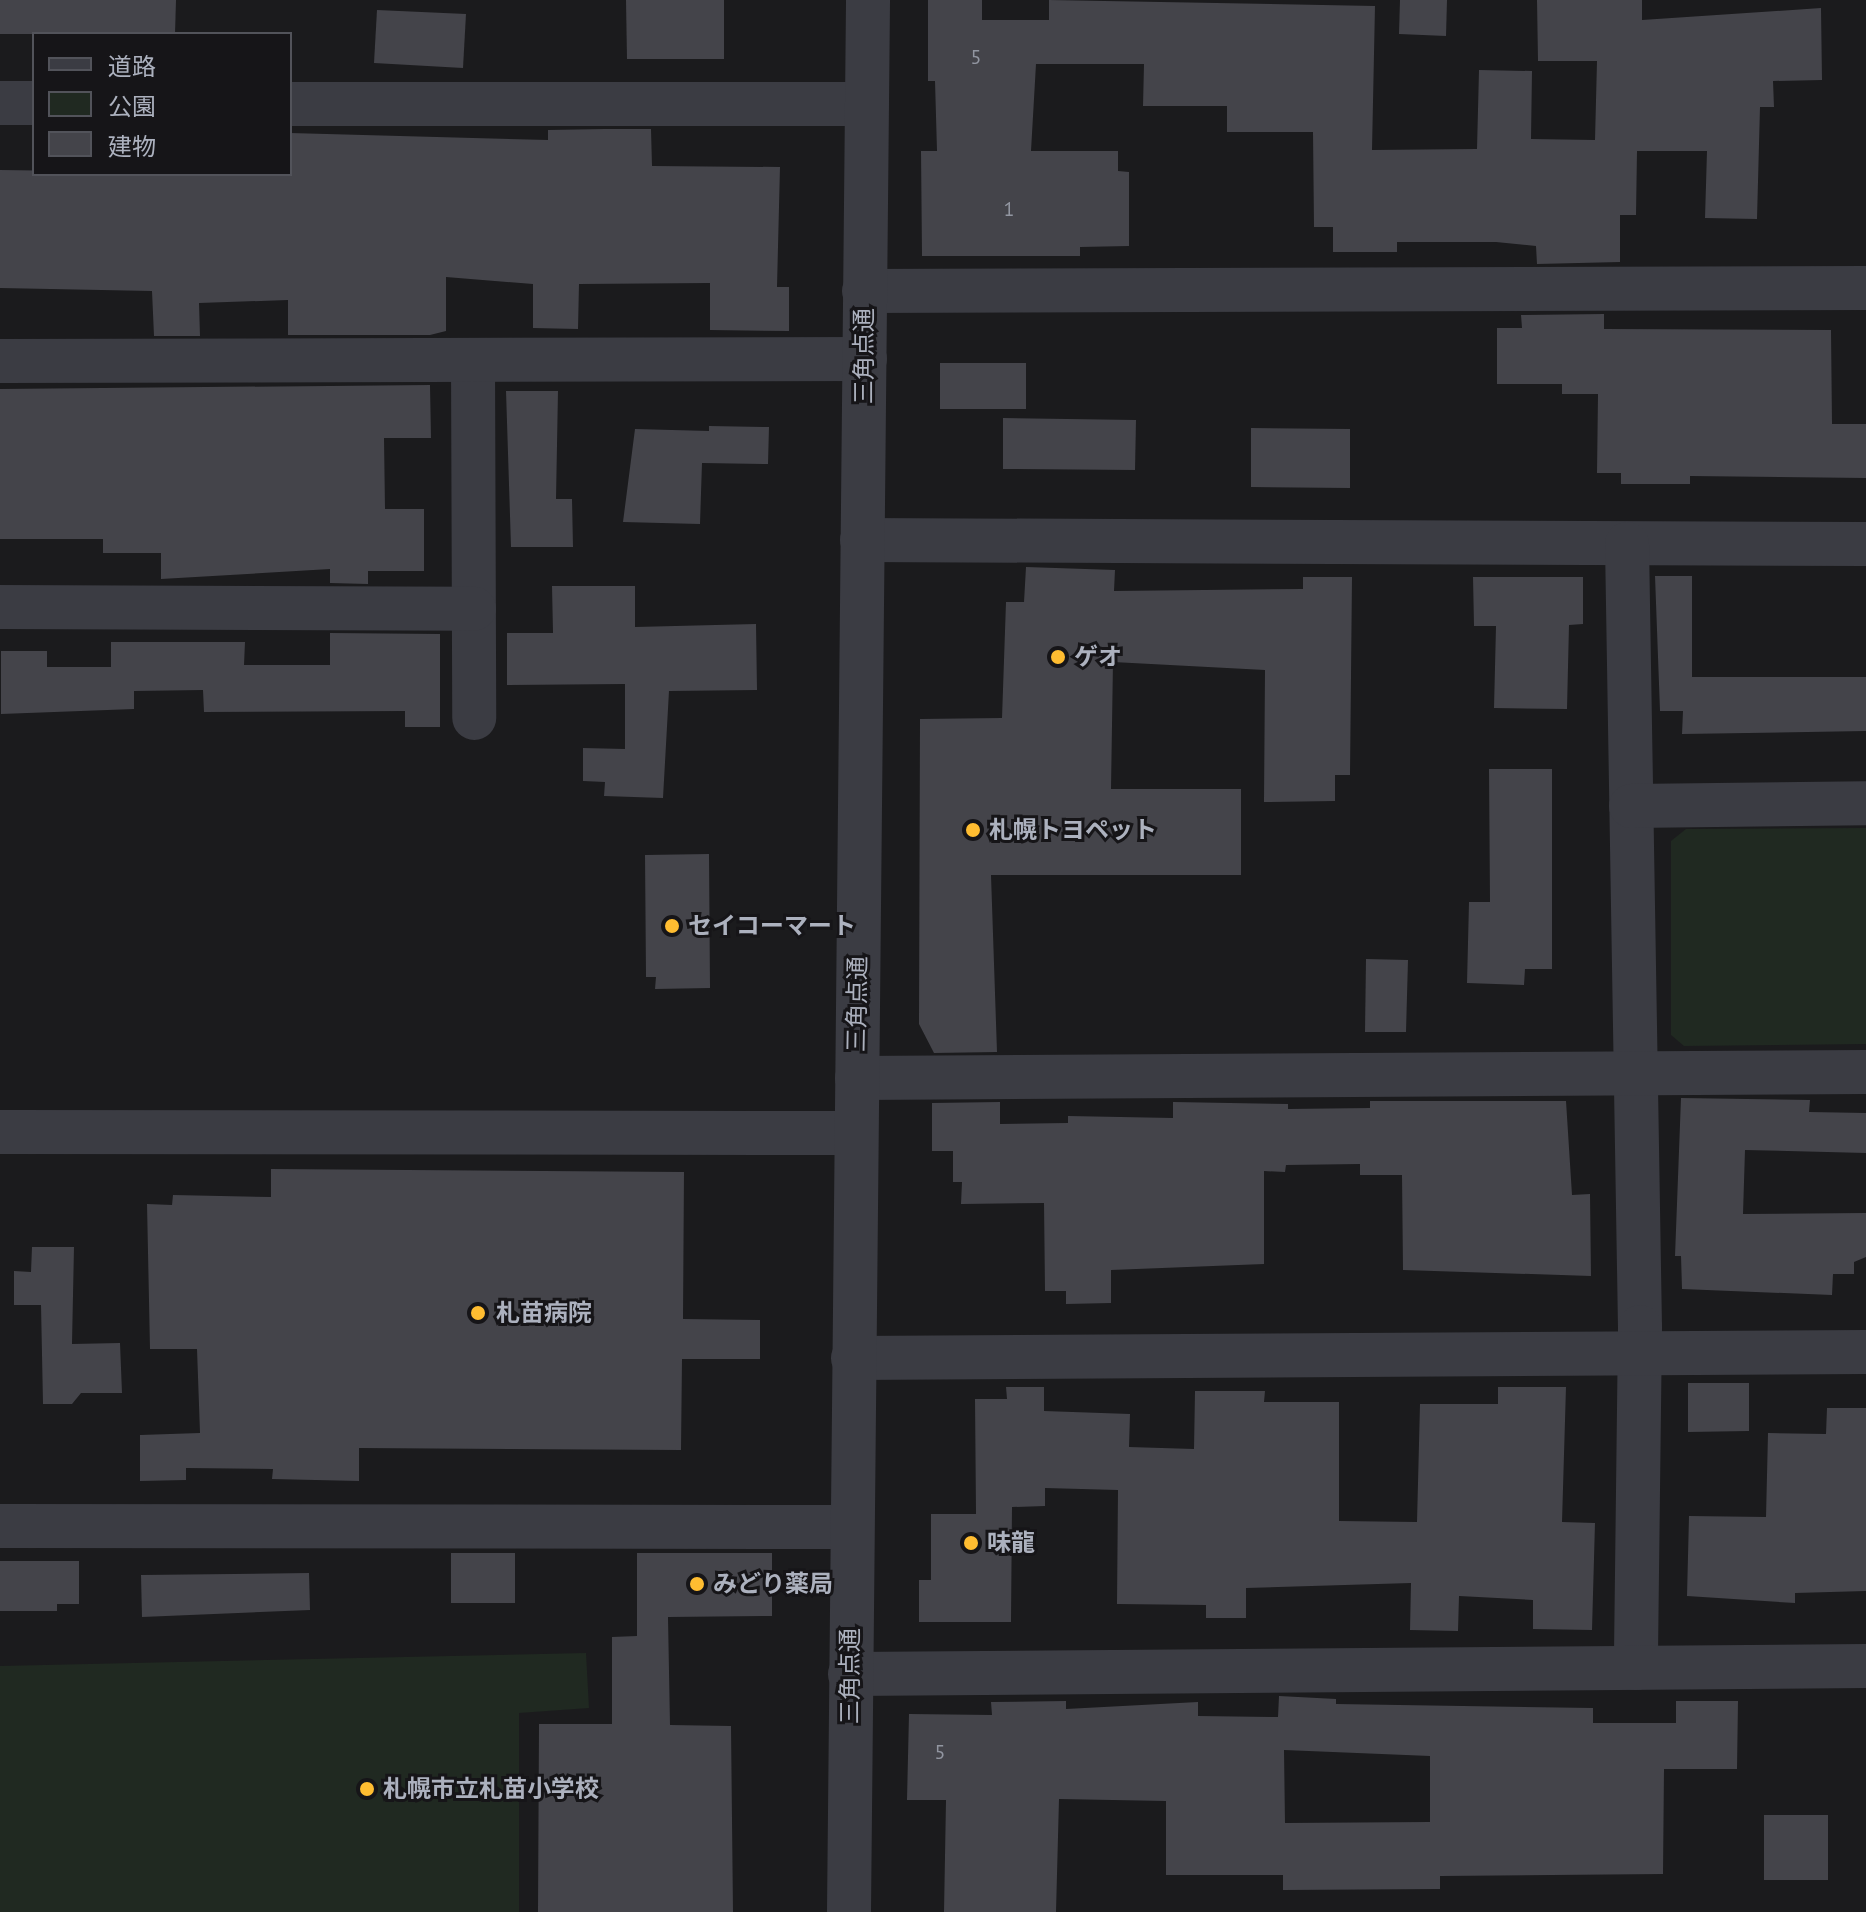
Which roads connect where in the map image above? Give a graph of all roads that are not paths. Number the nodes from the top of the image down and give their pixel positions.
1 (868, 0) edge
2 (0, 103) edge
3 (32, 103) edge
4 (292, 104) edge
5 (867, 104) junction
6 (1866, 288) edge
7 (864, 291) junction
8 (865, 359) junction
9 (473, 360) junction
10 (0, 361) edge
11 (862, 540) junction
12 (1627, 544) junction
13 (1866, 544) edge
14 (0, 607) edge
15 (474, 609) junction
16 (474, 718) dead end
17 (1866, 803) edge
18 (1631, 806) junction
19 (1866, 1072) edge
20 (1637, 1073) junction
21 (857, 1078) junction
22 (0, 1132) edge
23 (856, 1133) junction
24 (1640, 1352) junction
25 (1866, 1352) edge
26 (853, 1358) junction
27 (0, 1526) edge
28 (848, 1527) junction
29 (1866, 1666) edge
30 (1636, 1668) junction
31 (850, 1674) junction
32 (849, 1912) edge

1 - 5 street, 三角点通
2 - 3 street
4 - 5 street
5 - 7 street, 三角点通
6 - 7 street
7 - 8 street, 三角点通
8 - 9 street
8 - 11 street, 三角点通
9 - 10 street
9 - 15 street
11 - 12 street
11 - 21 street, 三角点通
12 - 13 street
12 - 18 street
14 - 15 street
15 - 16 street
17 - 18 street
18 - 20 street
19 - 20 street
20 - 21 street
20 - 24 street
21 - 23 street, 三角点通
22 - 23 street
23 - 26 street, 三角点通
24 - 25 street
24 - 26 street
24 - 30 street
26 - 28 street, 三角点通
27 - 28 street
28 - 31 street, 三角点通
29 - 30 street
30 - 31 street
31 - 32 street, 三角点通

